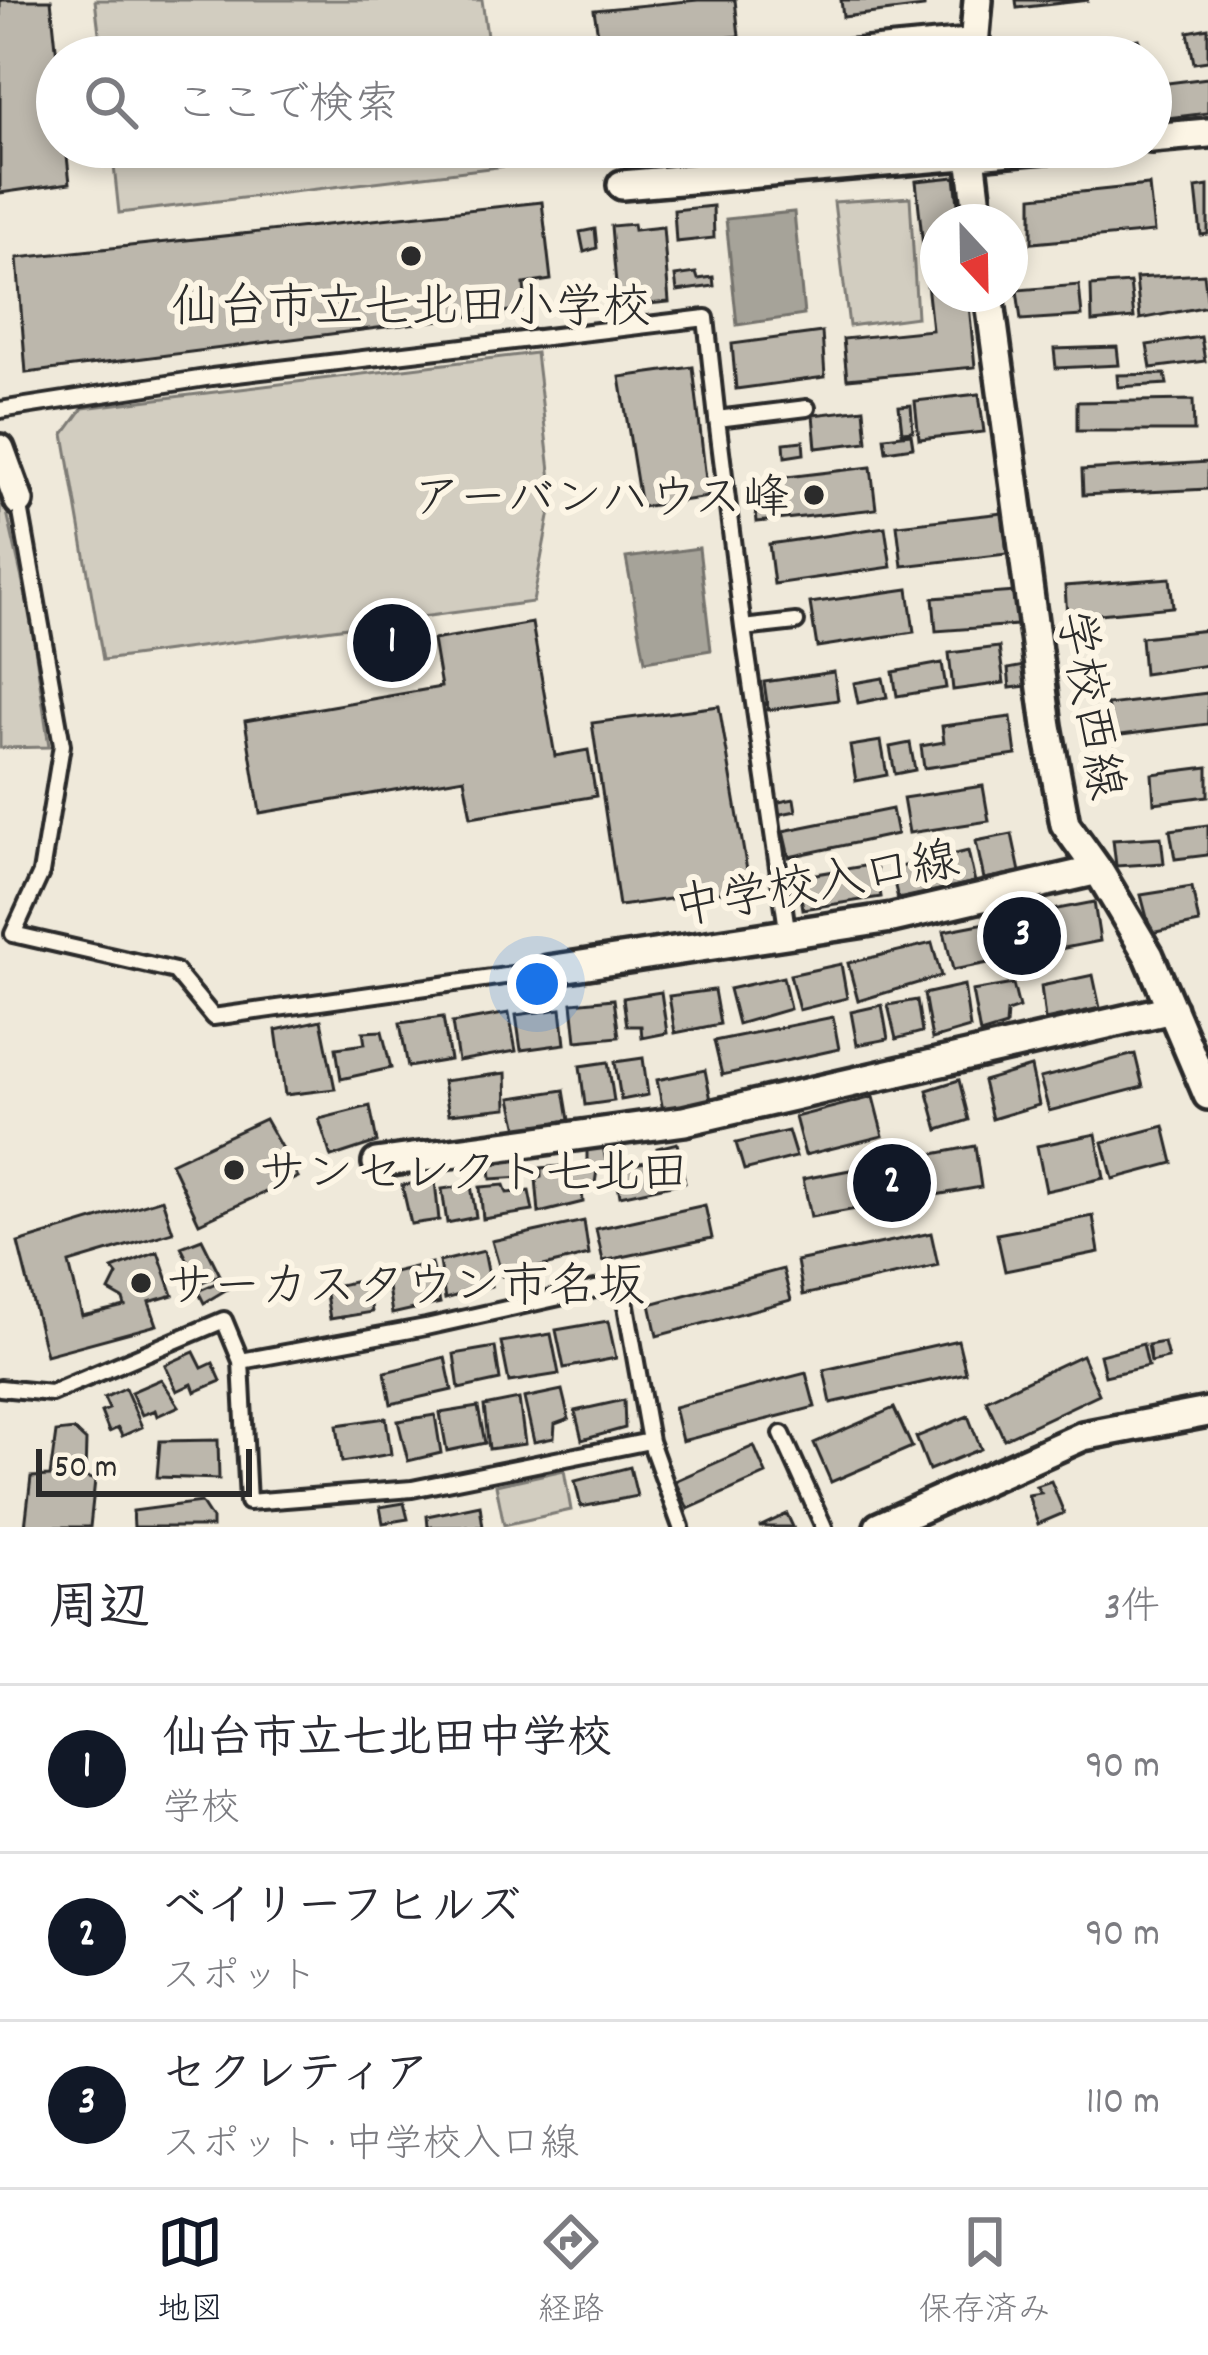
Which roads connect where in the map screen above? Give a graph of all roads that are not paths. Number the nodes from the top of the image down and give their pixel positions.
1 (978, 0) edge
2 (974, 36) edge
3 (1208, 133) edge
4 (1172, 136) edge
5 (791, 168) edge
6 (972, 168) edge
7 (622, 184) dead end
8 (977, 204) edge
9 (991, 312) edge
10 (807, 408) dead end
11 (0, 410) edge
12 (717, 418) junction
13 (0, 449) edge
14 (19, 501) joint
15 (796, 622) dead end
16 (743, 628) junction
17 (1098, 870) junction
18 (788, 936) junction
19 (548, 970) joint
20 (1172, 1009) junction
21 (1208, 1095) edge
22 (376, 1163) dead end
23 (242, 1360) junction
24 (0, 1388) edge
25 (1208, 1412) edge
26 (782, 1434) dead end
27 (650, 1441) junction
28 (681, 1527) edge
29 (824, 1527) edge
30 (879, 1527) edge

1 - 2 street
3 - 4 street
5 - 7 street
6 - 8 street
9 - 17 street, 学校西線
10 - 12 lane
11 - 12 lane
12 - 16 lane
13 - 14 street
14 - 19 lane
15 - 16 lane
16 - 18 lane
17 - 18 street, 中学校入口線
17 - 20 street, 学校西線
18 - 19 street, 中学校入口線
20 - 21 street, 学校西線
20 - 22 street
23 - 24 lane
23 - 27 lane
23 - 27 lane
25 - 30 street
26 - 29 lane
27 - 28 lane

